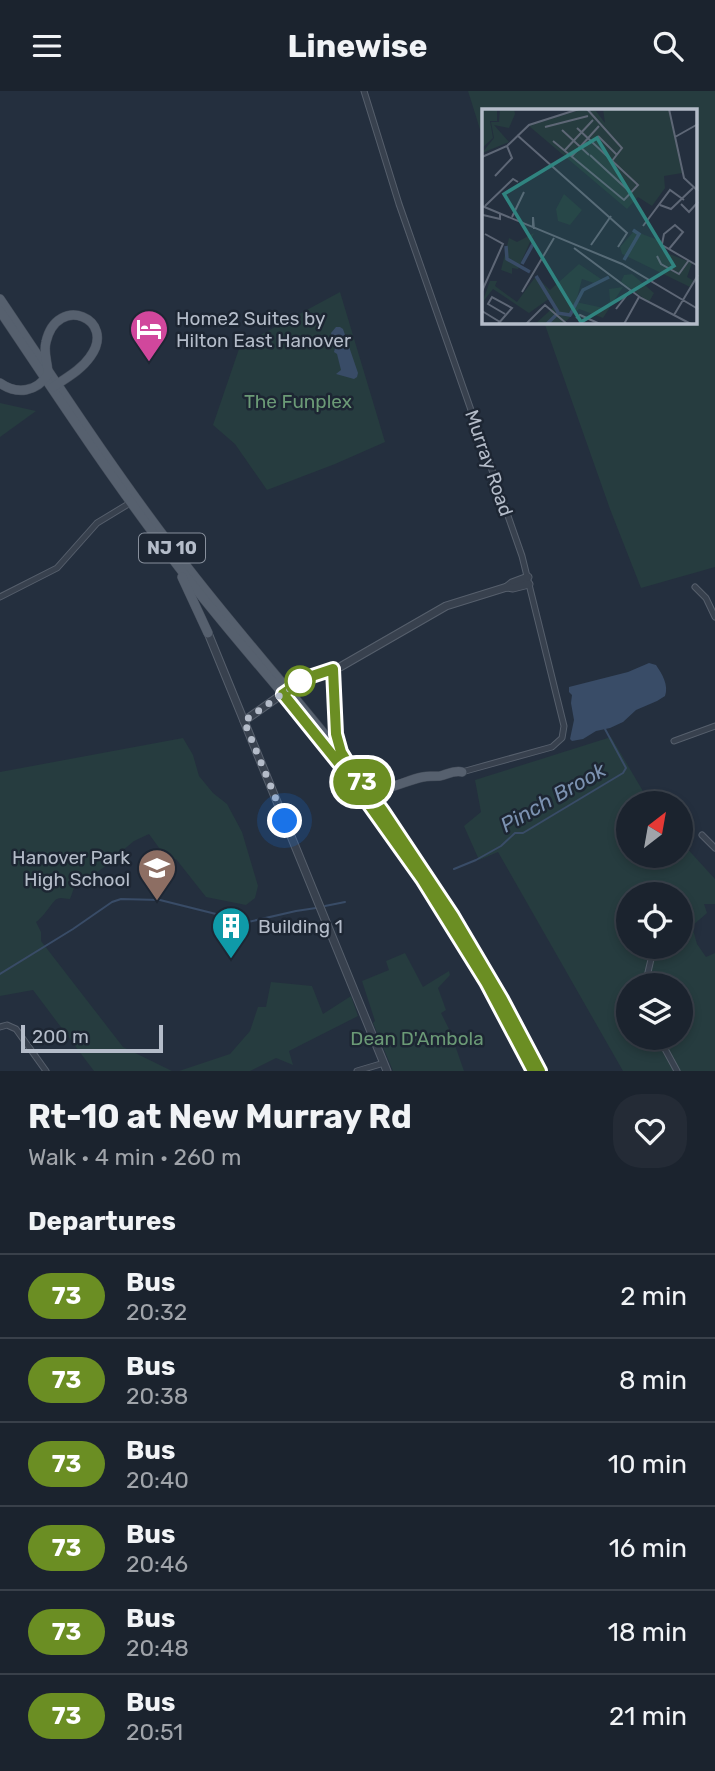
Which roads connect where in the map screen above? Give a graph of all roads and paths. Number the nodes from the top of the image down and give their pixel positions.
1 (364, 91) edge
2 (0, 299) edge
3 (0, 311) edge
4 (47, 375) junction
5 (0, 383) edge
6 (55, 386) junction
7 (131, 503) junction
8 (175, 562) junction
9 (529, 580) junction
10 (695, 587) dead end
11 (0, 597) edge
12 (715, 617) edge
13 (208, 633) joint
14 (333, 669) junction
15 (285, 692) junction
16 (244, 721) junction
17 (715, 726) edge
18 (674, 741) dead end
19 (349, 765) junction
20 (462, 772) junction
21 (361, 781) junction
22 (383, 811) junction
23 (702, 835) dead end
24 (715, 848) edge
25 (0, 1027) edge
26 (666, 1050) edge
27 (385, 1067) edge
28 (46, 1071) edge
29 (356, 1071) edge
30 (533, 1071) edge
31 (540, 1071) edge
32 (677, 1071) edge

1 - 9 street, Murray Road
2 - 4 main road, NJ 10
3 - 4 main road, NJ 10
4 - 5 main road
4 - 6 main road, NJ 10
4 - 6 main road
6 - 7 main road, NJ 10
6 - 15 main road, NJ 10
7 - 8 main road, NJ 10
7 - 11 street
8 - 13 main road
8 - 15 main road, NJ 10
9 - 14 street
9 - 20 street, Murray Road
10 - 12 street
13 - 16 street
14 - 15 street
14 - 19 main road
15 - 16 street
15 - 19 main road, NJ 10
15 - 30 main road, NJ 10
16 - 27 street
17 - 18 street
19 - 21 main road, NJ 10
20 - 21 main road
20 - 22 main road
21 - 22 main road, NJ 10
22 - 31 main road, NJ 10
23 - 24 street
25 - 28 street
26 - 32 street
27 - 29 street

